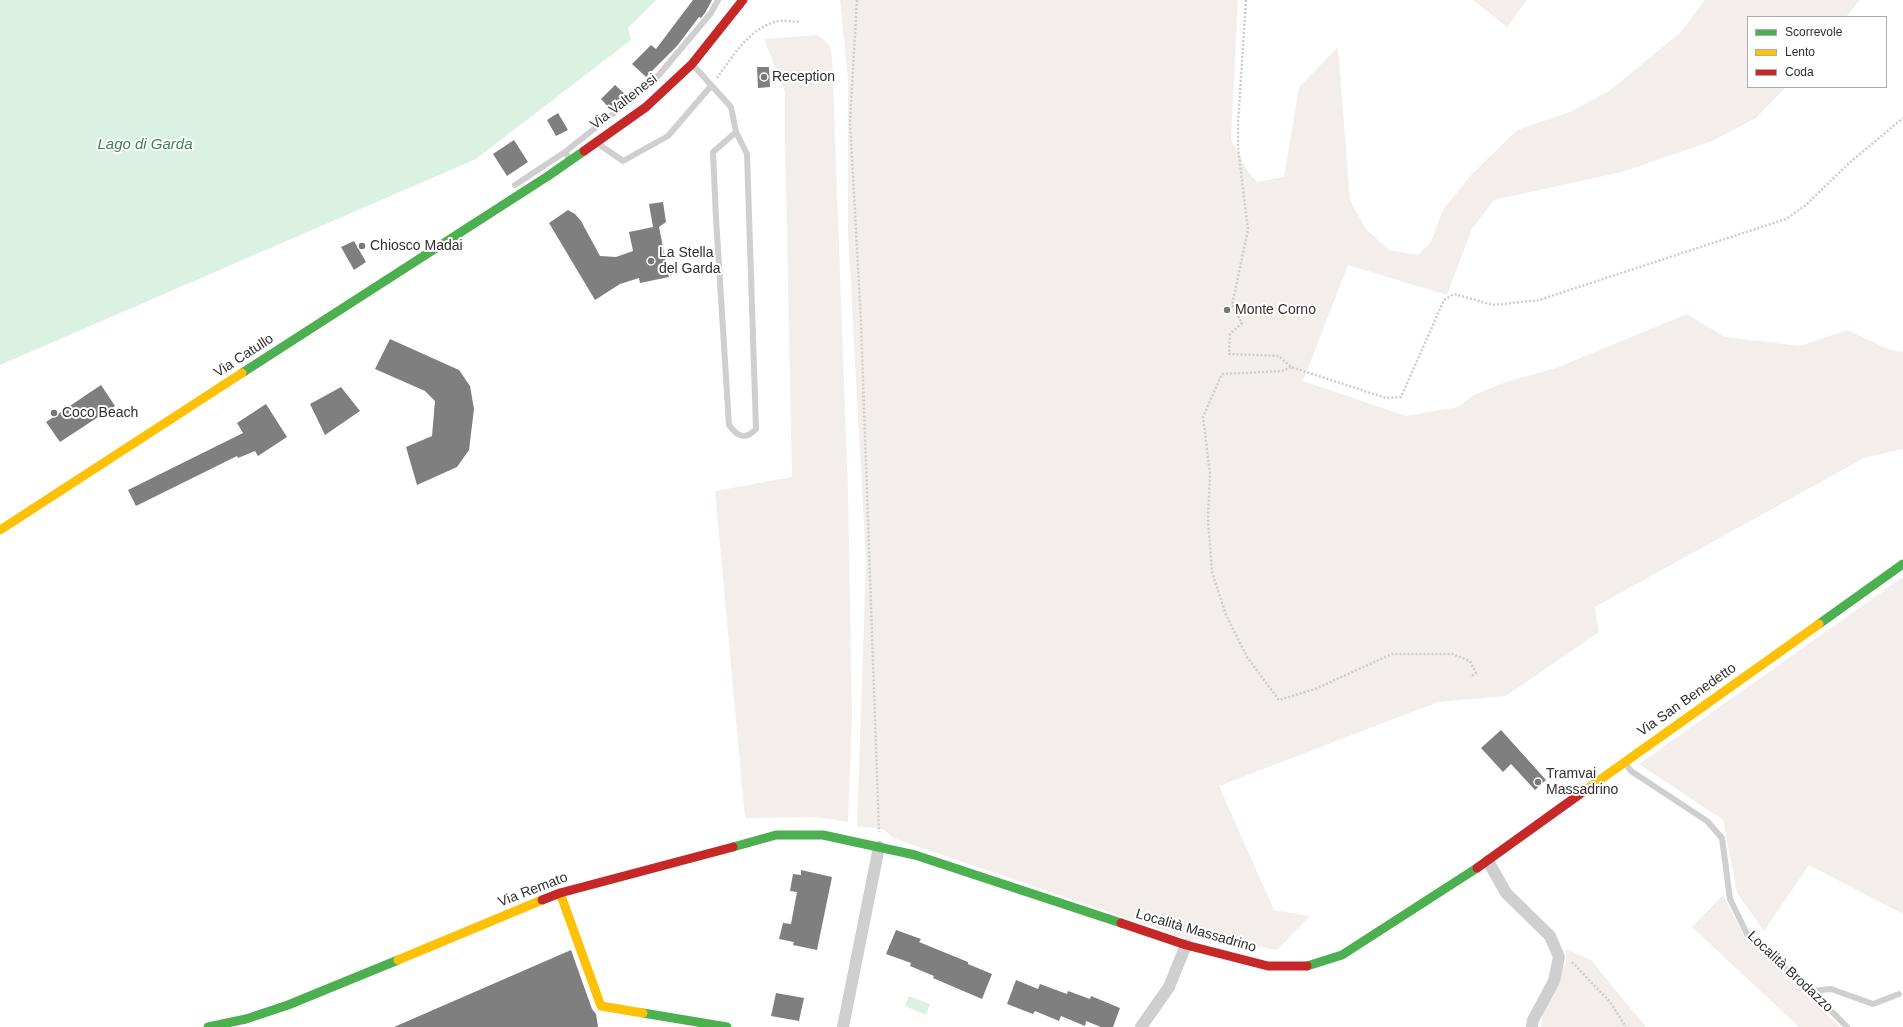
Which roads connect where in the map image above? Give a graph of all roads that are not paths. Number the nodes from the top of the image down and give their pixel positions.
1 (718, 0) edge
2 (743, 0) edge
3 (692, 64) junction
4 (711, 86) junction
5 (736, 132) junction
6 (596, 142) junction
7 (565, 152) junction
8 (570, 160) junction
9 (516, 185) dead end
10 (504, 205) joint
11 (0, 530) edge
12 (1903, 564) edge
13 (1624, 762) junction
14 (880, 846) junction
15 (1490, 864) junction
16 (560, 893) junction
17 (1186, 945) junction
18 (1812, 991) junction
19 (1900, 994) dead end
20 (208, 1027) edge
21 (728, 1027) edge
22 (843, 1027) edge
23 (1141, 1027) edge
24 (1532, 1027) edge
25 (1847, 1027) edge

1 - 7 lane
2 - 3 main road, Via Valtenesi
3 - 4 lane
3 - 6 main road, Via Valtenesi
4 - 5 lane
4 - 6 lane
5 - 5 lane
6 - 8 main road, Via Valtenesi
7 - 8 lane
7 - 9 lane
8 - 10 main road, Via Valtenesi
10 - 11 main road, Via Catullo
12 - 13 main road, Via San Benedetto
13 - 15 main road, Via San Benedetto
13 - 18 lane, Località Brodazzo
14 - 16 main road, Via Remato
14 - 17 main road, Località Massadrino
14 - 22 street
15 - 17 main road, Località Massadrino
15 - 24 street
16 - 20 main road, Via Remato
16 - 21 main road
17 - 23 street
18 - 19 lane
18 - 25 lane, Località Brodazzo

